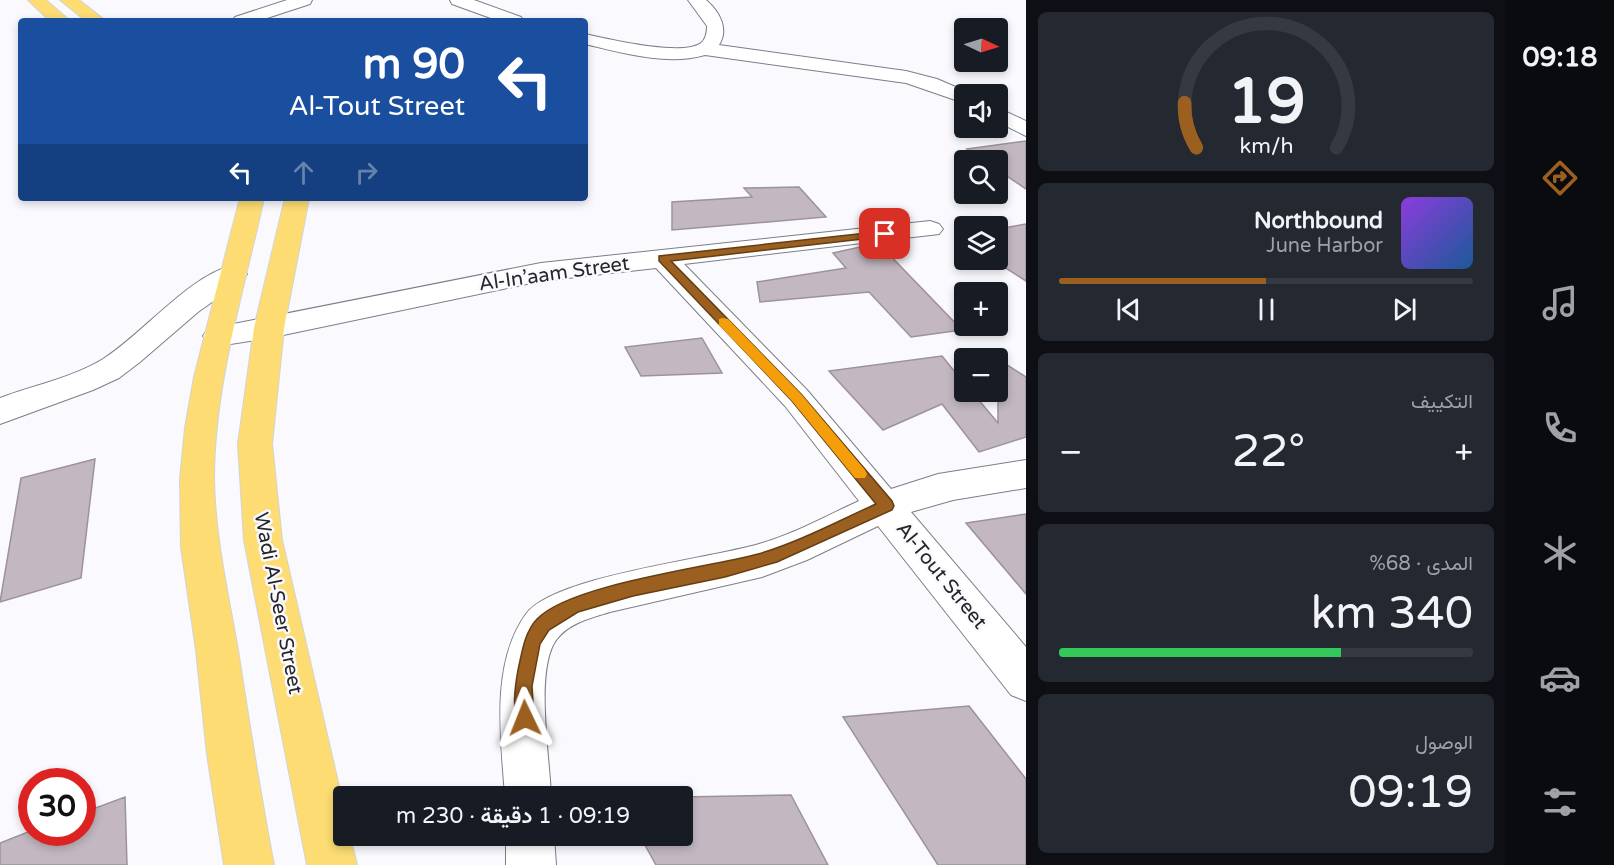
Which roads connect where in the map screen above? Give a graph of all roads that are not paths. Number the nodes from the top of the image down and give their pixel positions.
1 (36, 0) edge
2 (68, 0) edge
3 (303, 0) edge
4 (458, 0) edge
5 (696, 0) edge
6 (57, 18) edge
7 (93, 18) edge
8 (250, 18) edge
9 (508, 18) edge
10 (588, 40) edge
11 (705, 49) junction
12 (954, 93) edge
13 (1008, 120) edge
14 (1026, 130) edge
15 (251, 201) edge
16 (296, 201) edge
17 (930, 229) dead end
18 (663, 259) junction
19 (233, 274) junction
20 (269, 328) junction
21 (218, 336) junction
22 (0, 412) edge
23 (1026, 474) edge
24 (886, 506) junction
25 (1026, 680) edge
26 (528, 786) edge
27 (530, 846) edge
28 (249, 865) edge
29 (332, 865) edge
30 (531, 865) edge

1 - 6 main road
2 - 7 main road
3 - 8 street
4 - 9 street
5 - 11 street
10 - 11 street
11 - 12 street
13 - 14 street
15 - 19 main road
16 - 20 main road, Wadi Al-Seer Street
17 - 18 street, Al-In’aam Street
18 - 20 street, Al-In’aam Street
18 - 24 street, Al-Tout Street
19 - 21 main road
19 - 22 street
20 - 21 street, Al-In’aam Street
20 - 29 main road, Wadi Al-Seer Street
21 - 28 main road
23 - 24 street
24 - 25 street, Al-Tout Street
24 - 26 street
27 - 30 street

